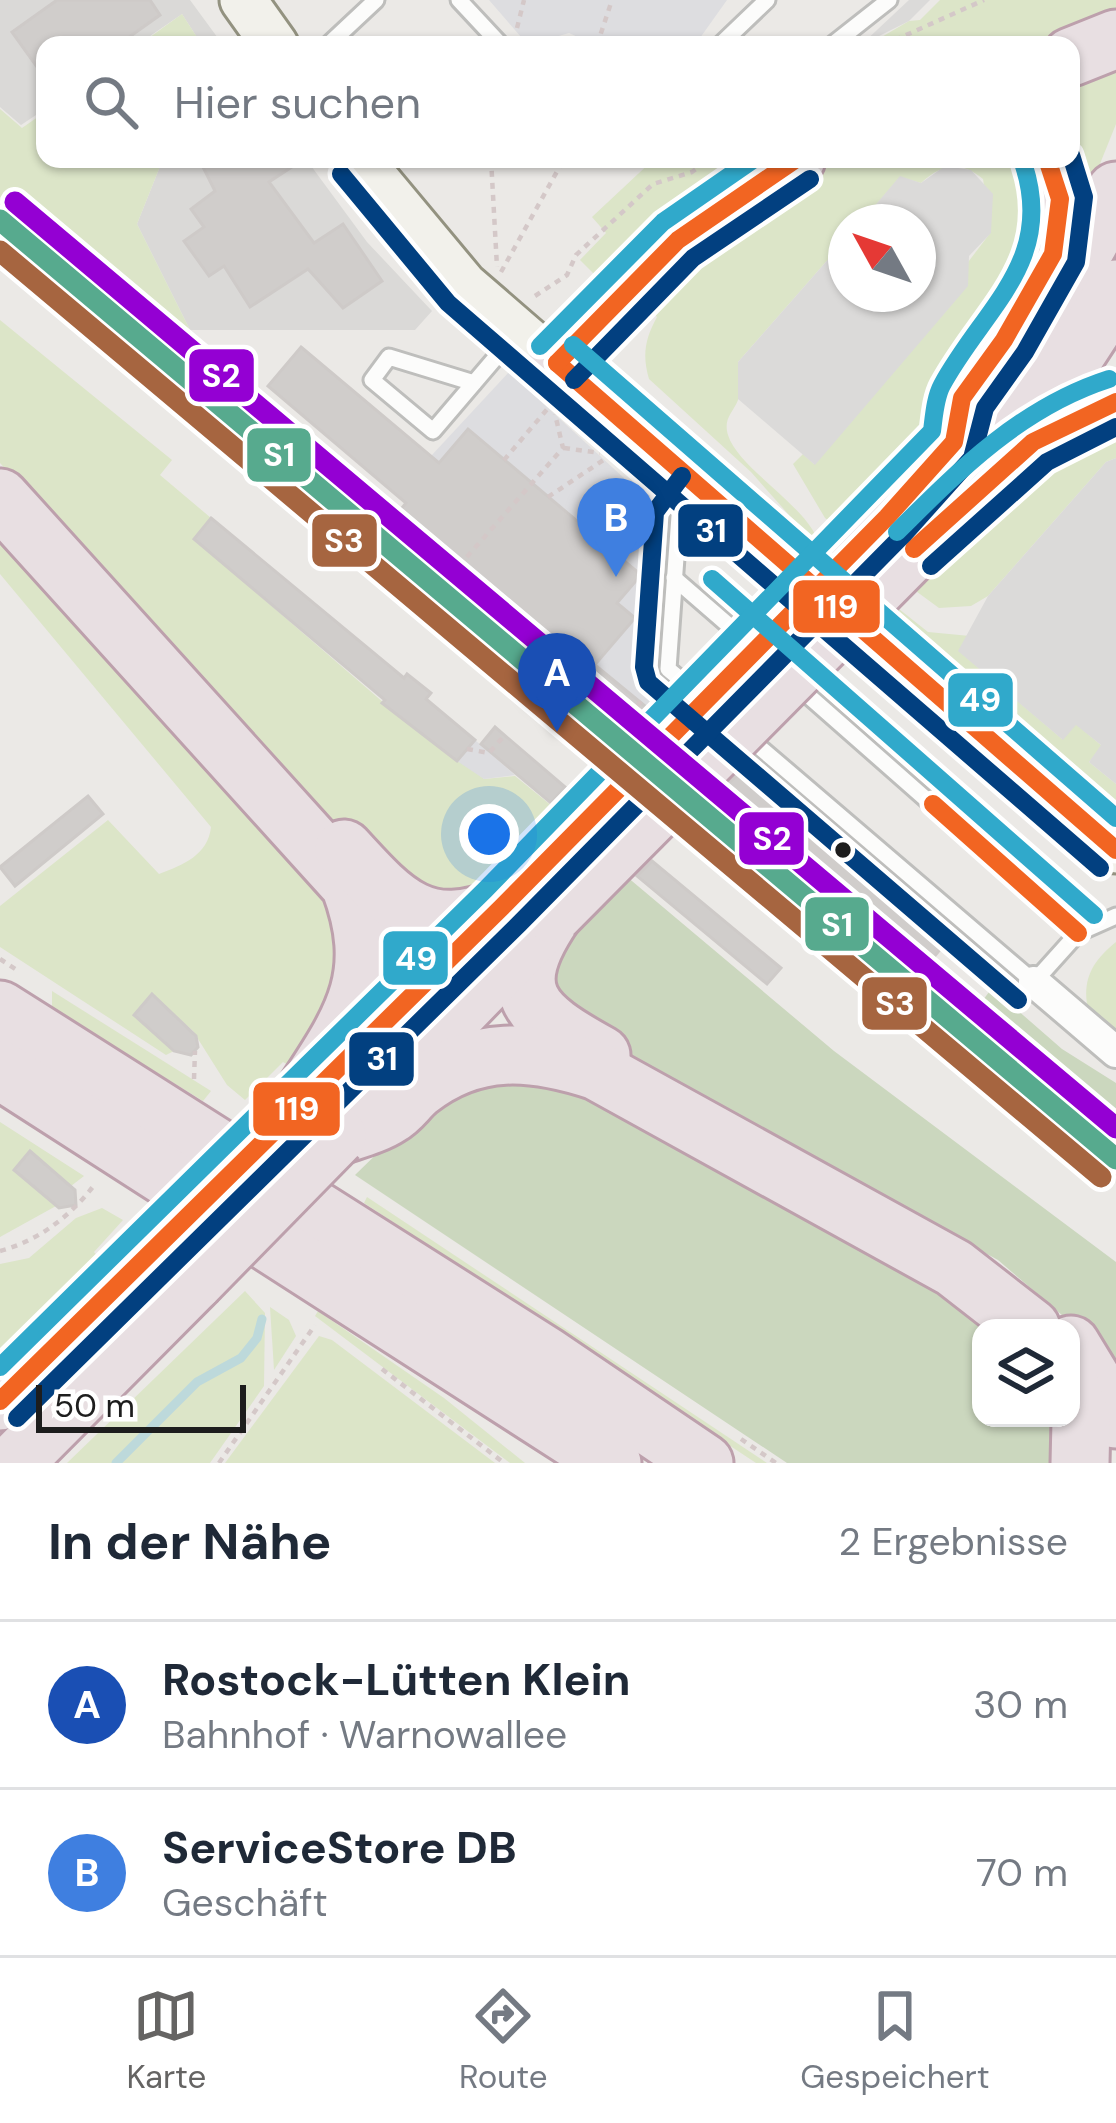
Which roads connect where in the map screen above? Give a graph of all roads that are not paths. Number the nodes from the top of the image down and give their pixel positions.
1 (243, 0) edge
2 (376, 0) edge
3 (459, 0) edge
4 (767, 0) edge
5 (889, 0) edge
6 (269, 36) edge
7 (338, 36) edge
8 (493, 36) edge
9 (729, 36) edge
10 (843, 36) edge
11 (1116, 39) edge
12 (1080, 53) edge
13 (345, 168) edge
14 (783, 168) edge
15 (1050, 168) edge
16 (1116, 191) edge
17 (1116, 289) edge
18 (533, 329) junction
19 (474, 382) junction
20 (1116, 402) edge
21 (954, 442) junction
22 (0, 475) edge
23 (700, 491) junction
24 (0, 498) edge
25 (918, 526) junction
26 (674, 578) junction
27 (1116, 850) edge
28 (526, 902) junction
29 (1116, 916) edge
30 (1078, 932) junction
31 (1034, 982) junction
32 (0, 1010) edge
33 (1116, 1052) edge
34 (0, 1070) edge
35 (310, 1115) junction
36 (171, 1267) junction
37 (1019, 1319) edge
38 (1046, 1319) edge
39 (442, 1352) junction
40 (1080, 1360) edge
41 (99, 1376) junction
42 (0, 1400) edge
43 (1080, 1418) edge
44 (1116, 1419) edge
45 (690, 1453) edge
46 (14, 1463) edge
47 (46, 1463) edge
48 (547, 1463) edge
49 (612, 1463) edge
50 (740, 1463) edge
51 (1080, 1463) edge

1 - 6 street
2 - 7 lane
3 - 8 lane
4 - 9 lane
5 - 10 lane
11 - 12 highway
13 - 18 street
14 - 18 highway
15 - 21 highway
16 - 21 highway
17 - 25 highway
18 - 19 lane
18 - 23 street
19 - 19 lane
20 - 25 highway
21 - 25 highway
22 - 28 highway
23 - 26 lane
23 - 27 street
24 - 35 highway
25 - 28 highway, bridge
26 - 30 lane
26 - 31 lane
28 - 35 highway
28 - 38 highway
29 - 30 lane
30 - 31 lane
31 - 33 street
32 - 45 highway
34 - 39 highway
35 - 36 highway, bridge
35 - 37 highway
36 - 41 highway
36 - 42 highway
39 - 48 highway
39 - 49 highway
40 - 44 highway
41 - 46 highway
41 - 47 highway
43 - 51 highway
45 - 50 highway

